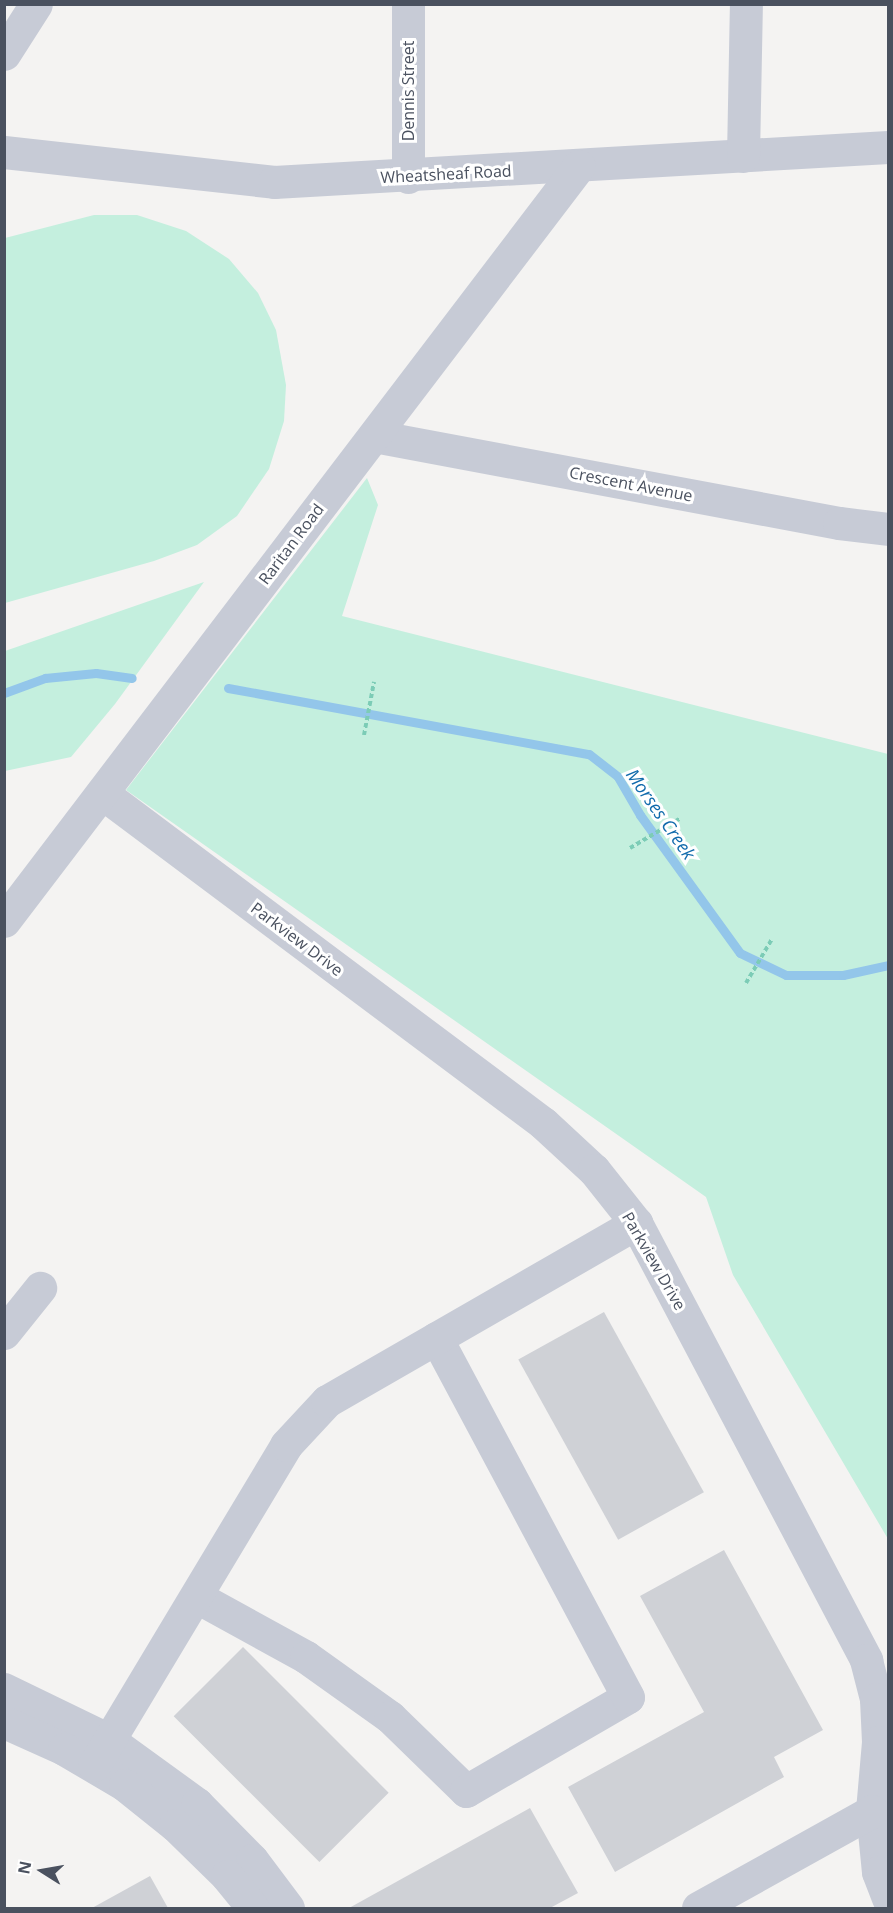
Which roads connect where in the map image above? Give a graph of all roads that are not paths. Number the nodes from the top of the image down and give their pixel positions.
1 (36, 4) edge
2 (408, 4) edge
3 (746, 4) edge
4 (4, 54) edge
5 (888, 147) edge
6 (4, 152) edge
7 (743, 156) junction
8 (579, 166) junction
9 (408, 177) junction
10 (374, 436) junction
11 (888, 529) edge
12 (102, 793) junction
13 (4, 921) edge
14 (636, 1223) junction
15 (40, 1288) dead end
16 (4, 1333) edge
17 (436, 1338) junction
18 (197, 1597) junction
19 (4, 1689) edge
20 (4, 1722) edge
21 (102, 1753) junction
22 (872, 1810) junction
23 (888, 1898) edge
24 (253, 1908) edge
25 (288, 1908) edge
26 (698, 1908) edge

1 - 4 street
2 - 9 street, Dennis Street
3 - 7 street
5 - 7 street, Wheatsheaf Road
6 - 9 street, Wheatsheaf Road
7 - 8 street, Wheatsheaf Road
8 - 9 street, Wheatsheaf Road
8 - 10 street, Raritan Road
10 - 11 street, Crescent Avenue
10 - 12 street, Raritan Road
12 - 13 street, Raritan Road
12 - 14 street, Parkview Drive
14 - 17 street
14 - 22 street, Parkview Drive
15 - 16 street
17 - 18 street
17 - 18 street
18 - 21 street
19 - 21 street
20 - 21 street
21 - 24 street
21 - 25 street
22 - 23 street, Parkview Drive
22 - 26 street

